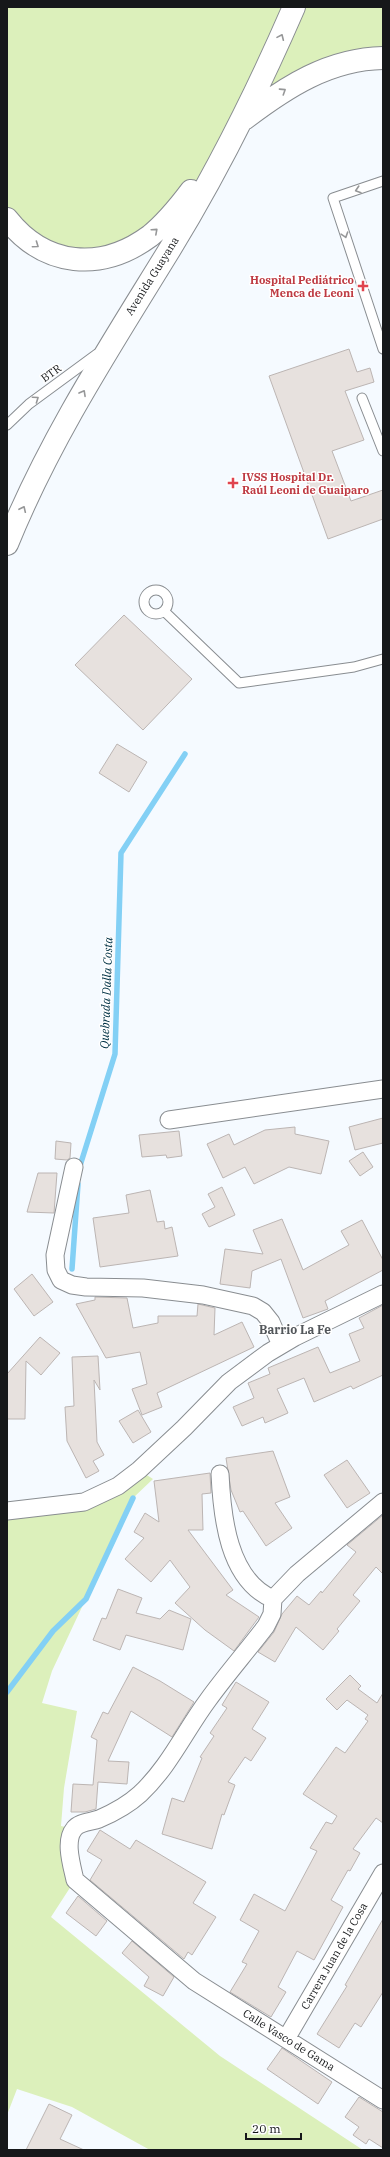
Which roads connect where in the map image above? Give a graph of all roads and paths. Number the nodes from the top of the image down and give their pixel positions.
1 (294, 7) edge
2 (383, 58) edge
3 (240, 122) junction
4 (226, 148) junction
5 (383, 181) edge
6 (7, 219) edge
7 (112, 343) junction
8 (383, 350) edge
9 (362, 398) dead end
10 (7, 425) edge
11 (383, 451) edge
12 (7, 544) edge
13 (164, 612) dead end
14 (383, 659) edge
15 (383, 1089) edge
16 (169, 1120) dead end
17 (74, 1167) dead end
18 (383, 1294) edge
19 (282, 1345) junction
20 (220, 1474) dead end
21 (383, 1502) edge
22 (7, 1511) edge
23 (273, 1599) junction
24 (383, 1873) edge
25 (286, 2039) junction
26 (383, 2100) edge

3 -> 1 main road, Avenida Guayana
3 -> 2 main road
3 - 4 main road, Avenida Guayana
6 -> 4 main road
4 - 7 main road, Avenida Guayana
5 -> 8 lane
10 -> 7 lane, BTR
12 -> 7 main road, Avenida Guayana
9 - 11 lane
13 - 14 lane
15 - 16 street
17 - 19 street
18 - 19 street
19 - 22 street
20 - 23 street
21 - 23 street
23 - 25 street, Calle Vasco de Gama
24 - 25 street, Carrera Juan de la Cosa
25 - 26 street, Calle Vasco de Gama

